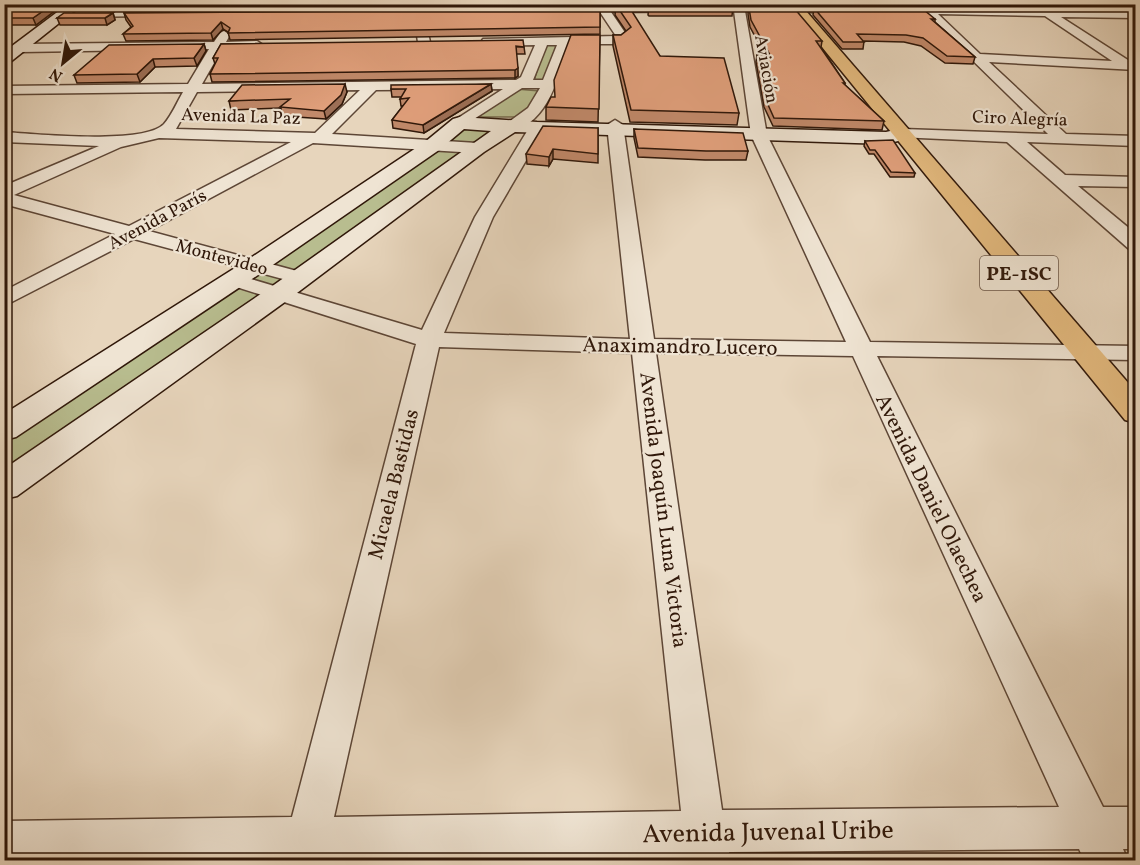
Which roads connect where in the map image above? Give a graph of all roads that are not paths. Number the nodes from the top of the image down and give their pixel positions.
1 (77, 4) edge
2 (1035, 4) edge
3 (794, 6) edge
4 (602, 7) edge
5 (923, 7) edge
6 (243, 8) edge
7 (414, 9) edge
8 (739, 9) junction
9 (61, 10) edge
10 (383, 11) edge
11 (1047, 12) junction
12 (1136, 15) edge
13 (564, 41) junction
14 (4, 42) edge
15 (471, 42) edge
16 (542, 42) junction
17 (275, 45) edge
18 (217, 46) junction
19 (21, 48) junction
20 (975, 57) junction
21 (4, 60) edge
22 (1133, 67) edge
23 (521, 83) junction
24 (548, 84) junction
25 (373, 85) junction
26 (406, 85) junction
27 (192, 88) junction
28 (4, 90) edge
29 (464, 121) junction
30 (523, 126) junction
31 (615, 128) junction
32 (759, 132) junction
33 (159, 133) junction
34 (903, 134) junction
35 (4, 137) edge
36 (1011, 137) junction
37 (314, 138) junction
38 (1062, 138) junction
39 (1136, 141) edge
40 (120, 142) junction
41 (435, 144) junction
42 (477, 148) junction
43 (1060, 180) junction
44 (1136, 182) edge
45 (4, 193) edge
46 (4, 198) edge
47 (131, 232) junction
48 (1136, 245) edge
49 (244, 273) junction
50 (291, 286) junction
51 (4, 300) edge
52 (429, 340) junction
53 (643, 346) junction
54 (861, 350) junction
55 (1085, 352) junction
56 (1136, 353) edge
57 (1136, 412) edge
58 (4, 429) edge
59 (4, 487) edge
60 (1136, 828) edge
61 (4, 842) edge
62 (1099, 844) edge
63 (706, 845) edge
64 (304, 850) edge

1 - 9 street
2 - 11 street
3 - 5 street
3 - 8 street
3 - 34 main road, PE-1SC
4 - 7 street
4 - 8 street
4 - 13 street
5 - 11 street
5 - 20 street
6 - 9 street
6 - 10 street
6 - 18 street
7 - 26 street
8 - 32 street, Aviación
9 - 14 street
9 - 19 street
11 - 12 street
11 - 22 street
13 - 16 street
13 - 24 street, Micaela Bastidas
15 - 16 street
16 - 23 street
17 - 18 street
18 - 19 street
18 - 27 street
19 - 21 street
20 - 22 street
20 - 38 street
23 - 24 street
23 - 26 street
23 - 29 street
24 - 30 street, Micaela Bastidas
25 - 26 street
25 - 27 street
25 - 37 street
27 - 28 street
27 - 33 street
29 - 30 street
29 - 41 street
30 - 31 street
30 - 42 street
30 - 52 street, Micaela Bastidas
31 - 32 street
31 - 53 street, Avenida Joaquín Luna Victoria
32 - 34 street
32 - 54 street, Avenida Daniel Olaechea
33 - 37 street, Avenida La Paz
33 - 40 street, Avenida La Paz
34 - 36 street, Ciro Alegría
34 - 55 main road, PE-1SC
35 - 40 street, Avenida La Paz
36 - 38 street, Ciro Alegría
36 - 43 street
37 - 41 street, Avenida La Paz
37 - 47 street, Avenida París
38 - 39 street, Ciro Alegría
40 - 45 street
41 - 42 street, Avenida La Paz
41 - 49 street
42 - 50 street
43 - 44 street
43 - 48 street
46 - 47 street, Montevideo
47 - 49 street, Montevideo
47 - 51 street, Avenida París
49 - 50 street, Anaximandro Lucero
49 - 58 street
50 - 52 street, Anaximandro Lucero
50 - 59 street
52 - 53 street, Anaximandro Lucero
52 - 64 street, Micaela Bastidas
53 - 54 street, Anaximandro Lucero
53 - 63 street, Avenida Joaquín Luna Victoria
54 - 55 street, Anaximandro Lucero
54 - 62 street, Avenida Daniel Olaechea
55 - 56 street, Anaximandro Lucero
55 - 57 main road, PE-1SC
60 - 62 street, Avenida Juvenal Uribe
61 - 64 street, Avenida Juvenal Uribe
62 - 63 street, Avenida Juvenal Uribe
63 - 64 street, Avenida Juvenal Uribe

